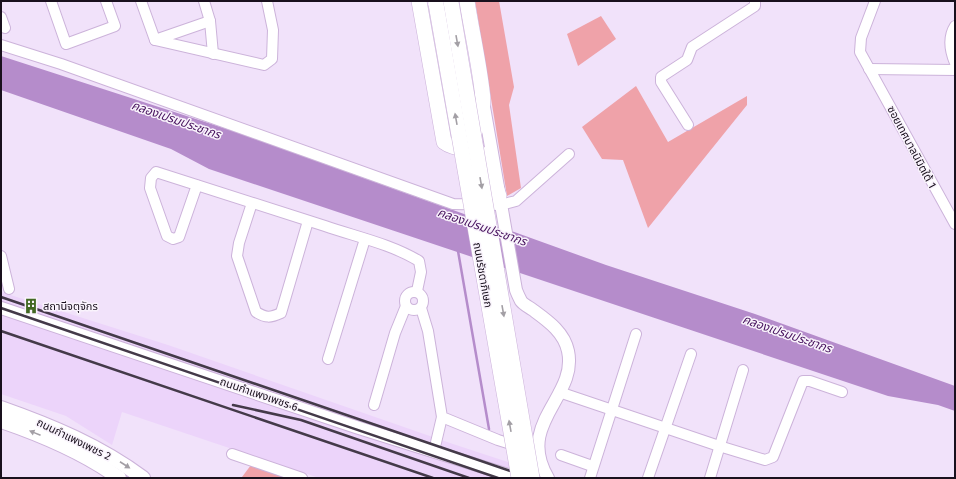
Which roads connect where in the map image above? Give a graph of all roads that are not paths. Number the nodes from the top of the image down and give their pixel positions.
1 (51, 1) edge
2 (106, 1) edge
3 (142, 1) edge
4 (204, 1) edge
5 (267, 1) edge
6 (419, 1) edge
7 (466, 1) edge
8 (755, 1) edge
9 (875, 1) edge
10 (443, 2) edge
11 (1, 17) edge
12 (210, 21) junction
13 (955, 26) edge
14 (5, 28) dead end
15 (155, 40) junction
16 (1, 45) edge
17 (213, 54) junction
18 (955, 63) edge
19 (869, 69) junction
20 (955, 70) edge
21 (483, 100) junction
22 (440, 116) junction
23 (688, 125) dead end
24 (570, 154) dead end
25 (197, 185) junction
26 (500, 201) junction
27 (252, 203) junction
28 (308, 221) junction
29 (955, 224) edge
30 (364, 239) junction
31 (1, 256) edge
32 (9, 289) dead end
33 (417, 292) junction
34 (406, 306) junction
35 (1, 308) edge
36 (421, 308) junction
37 (636, 334) dead end
38 (691, 354) dead end
39 (328, 359) dead end
40 (743, 370) dead end
41 (559, 392) junction
42 (842, 392) dead end
43 (374, 405) dead end
44 (1, 408) edge
45 (611, 411) junction
46 (442, 417) junction
47 (1, 421) edge
48 (665, 428) junction
49 (719, 446) junction
50 (434, 451) junction
51 (539, 452) junction
52 (232, 454) dead end
53 (561, 455) dead end
54 (592, 466) junction
55 (119, 478) edge
56 (143, 478) edge
57 (302, 478) edge
58 (519, 478) edge
59 (532, 478) edge
60 (548, 478) edge
61 (590, 478) edge
62 (648, 478) edge
63 (710, 478) edge

1 - 2 street
3 - 15 street
4 - 12 street
5 - 17 street
6 - 22 main road
7 - 21 main road
8 - 23 street
9 - 19 street, ซอยเทศบาลนิมิตใต้ 1
58 -> 10 main road, ถนนรัชดาภิเษก, bridge
10 -> 59 main road, ถนนรัชดาภิเษก, bridge
11 - 14 street
12 - 15 street
12 - 17 street
13 - 18 street
15 - 17 street
16 - 26 street
19 - 20 street
19 - 29 street, ซอยเทศบาลนิมิตใต้ 1
21 - 22 main road
21 - 26 street
22 - 26 main road
24 - 26 street
25 - 25 street
25 - 27 street
26 - 41 street
27 - 28 street
27 - 28 street
28 - 30 street
30 - 33 street
30 - 39 street
31 - 32 street
33 - 34 street
33 - 36 street
34 - 36 street
34 - 43 street
35 - 50 street, ถนนกำแพงเพชร 6
36 - 46 street
37 - 45 street
38 - 48 street
40 - 49 street
41 - 45 street
41 - 51 street
42 - 49 street
44 -> 56 main road, ถนนกำแพงเพชร 2
45 - 48 street
45 - 54 street
46 - 50 street
46 - 51 street
55 -> 47 main road, ถนนกำแพงเพชร 2
48 - 49 street
48 - 62 street
49 - 63 street
50 - 58 street, ถนนกำแพงเพชร 6
51 - 60 street
52 - 57 street
53 - 54 street
54 - 61 street

